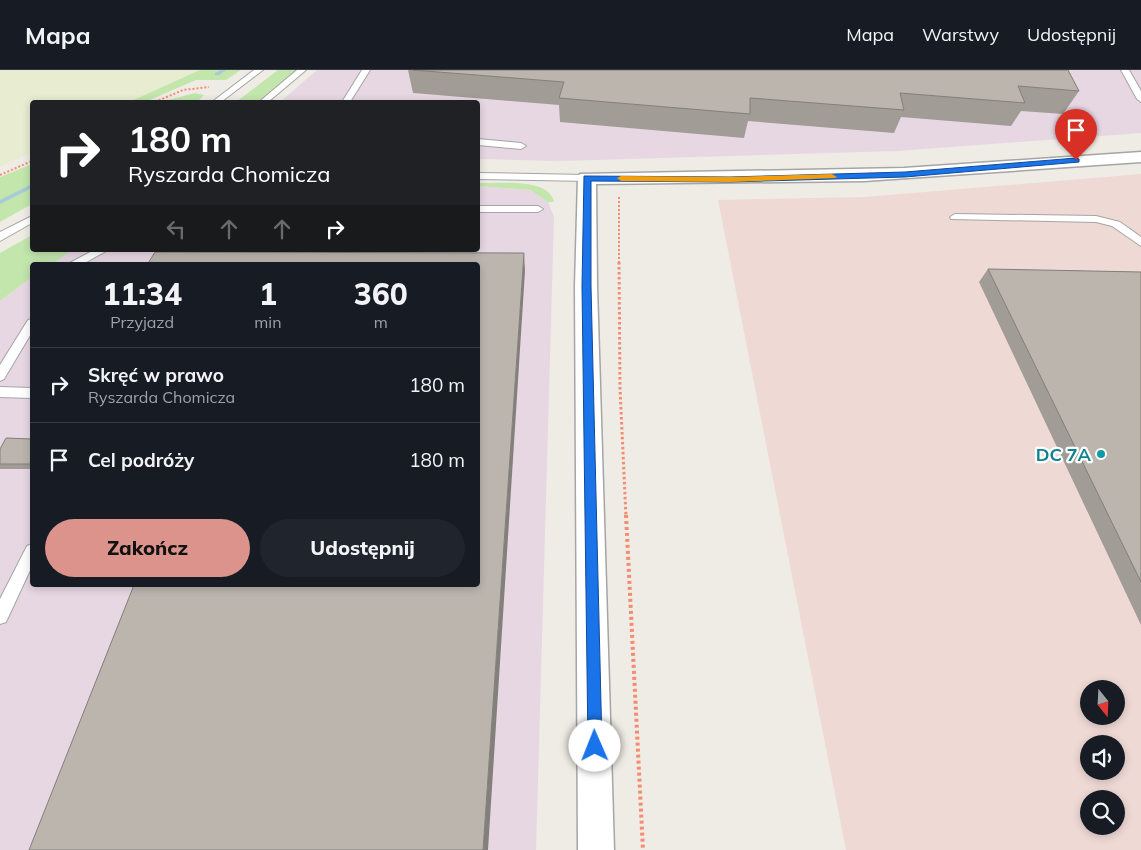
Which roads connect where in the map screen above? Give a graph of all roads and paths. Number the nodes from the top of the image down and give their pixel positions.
1 (260, 70) edge
2 (302, 70) edge
3 (366, 70) edge
4 (1125, 70) edge
5 (232, 91) junction
6 (1141, 99) edge
7 (160, 100) edge
8 (219, 100) edge
9 (265, 100) edge
10 (347, 100) edge
11 (480, 142) edge
12 (521, 146) dead end
13 (1141, 157) edge
14 (30, 162) edge
15 (0, 175) edge
16 (480, 176) edge
17 (586, 178) junction
18 (626, 178) junction
19 (480, 208) edge
20 (538, 209) dead end
21 (955, 217) dead end
22 (30, 220) edge
23 (0, 237) edge
24 (1141, 242) edge
25 (99, 252) edge
26 (78, 262) edge
27 (30, 326) edge
28 (0, 376) edge
29 (0, 392) edge
30 (30, 393) edge
31 (30, 555) edge
32 (0, 616) edge
33 (596, 850) edge
34 (643, 850) edge

1 - 5 lane
2 - 9 lane
3 - 10 lane
4 - 6 lane
5 - 7 path
5 - 8 lane
11 - 12 lane
13 - 18 street
14 - 15 path
16 - 17 lane
17 - 18 street
17 - 33 street
18 - 34 path
19 - 20 lane
21 - 24 lane
22 - 23 lane
25 - 26 lane
27 - 28 lane
29 - 30 lane
31 - 32 lane

